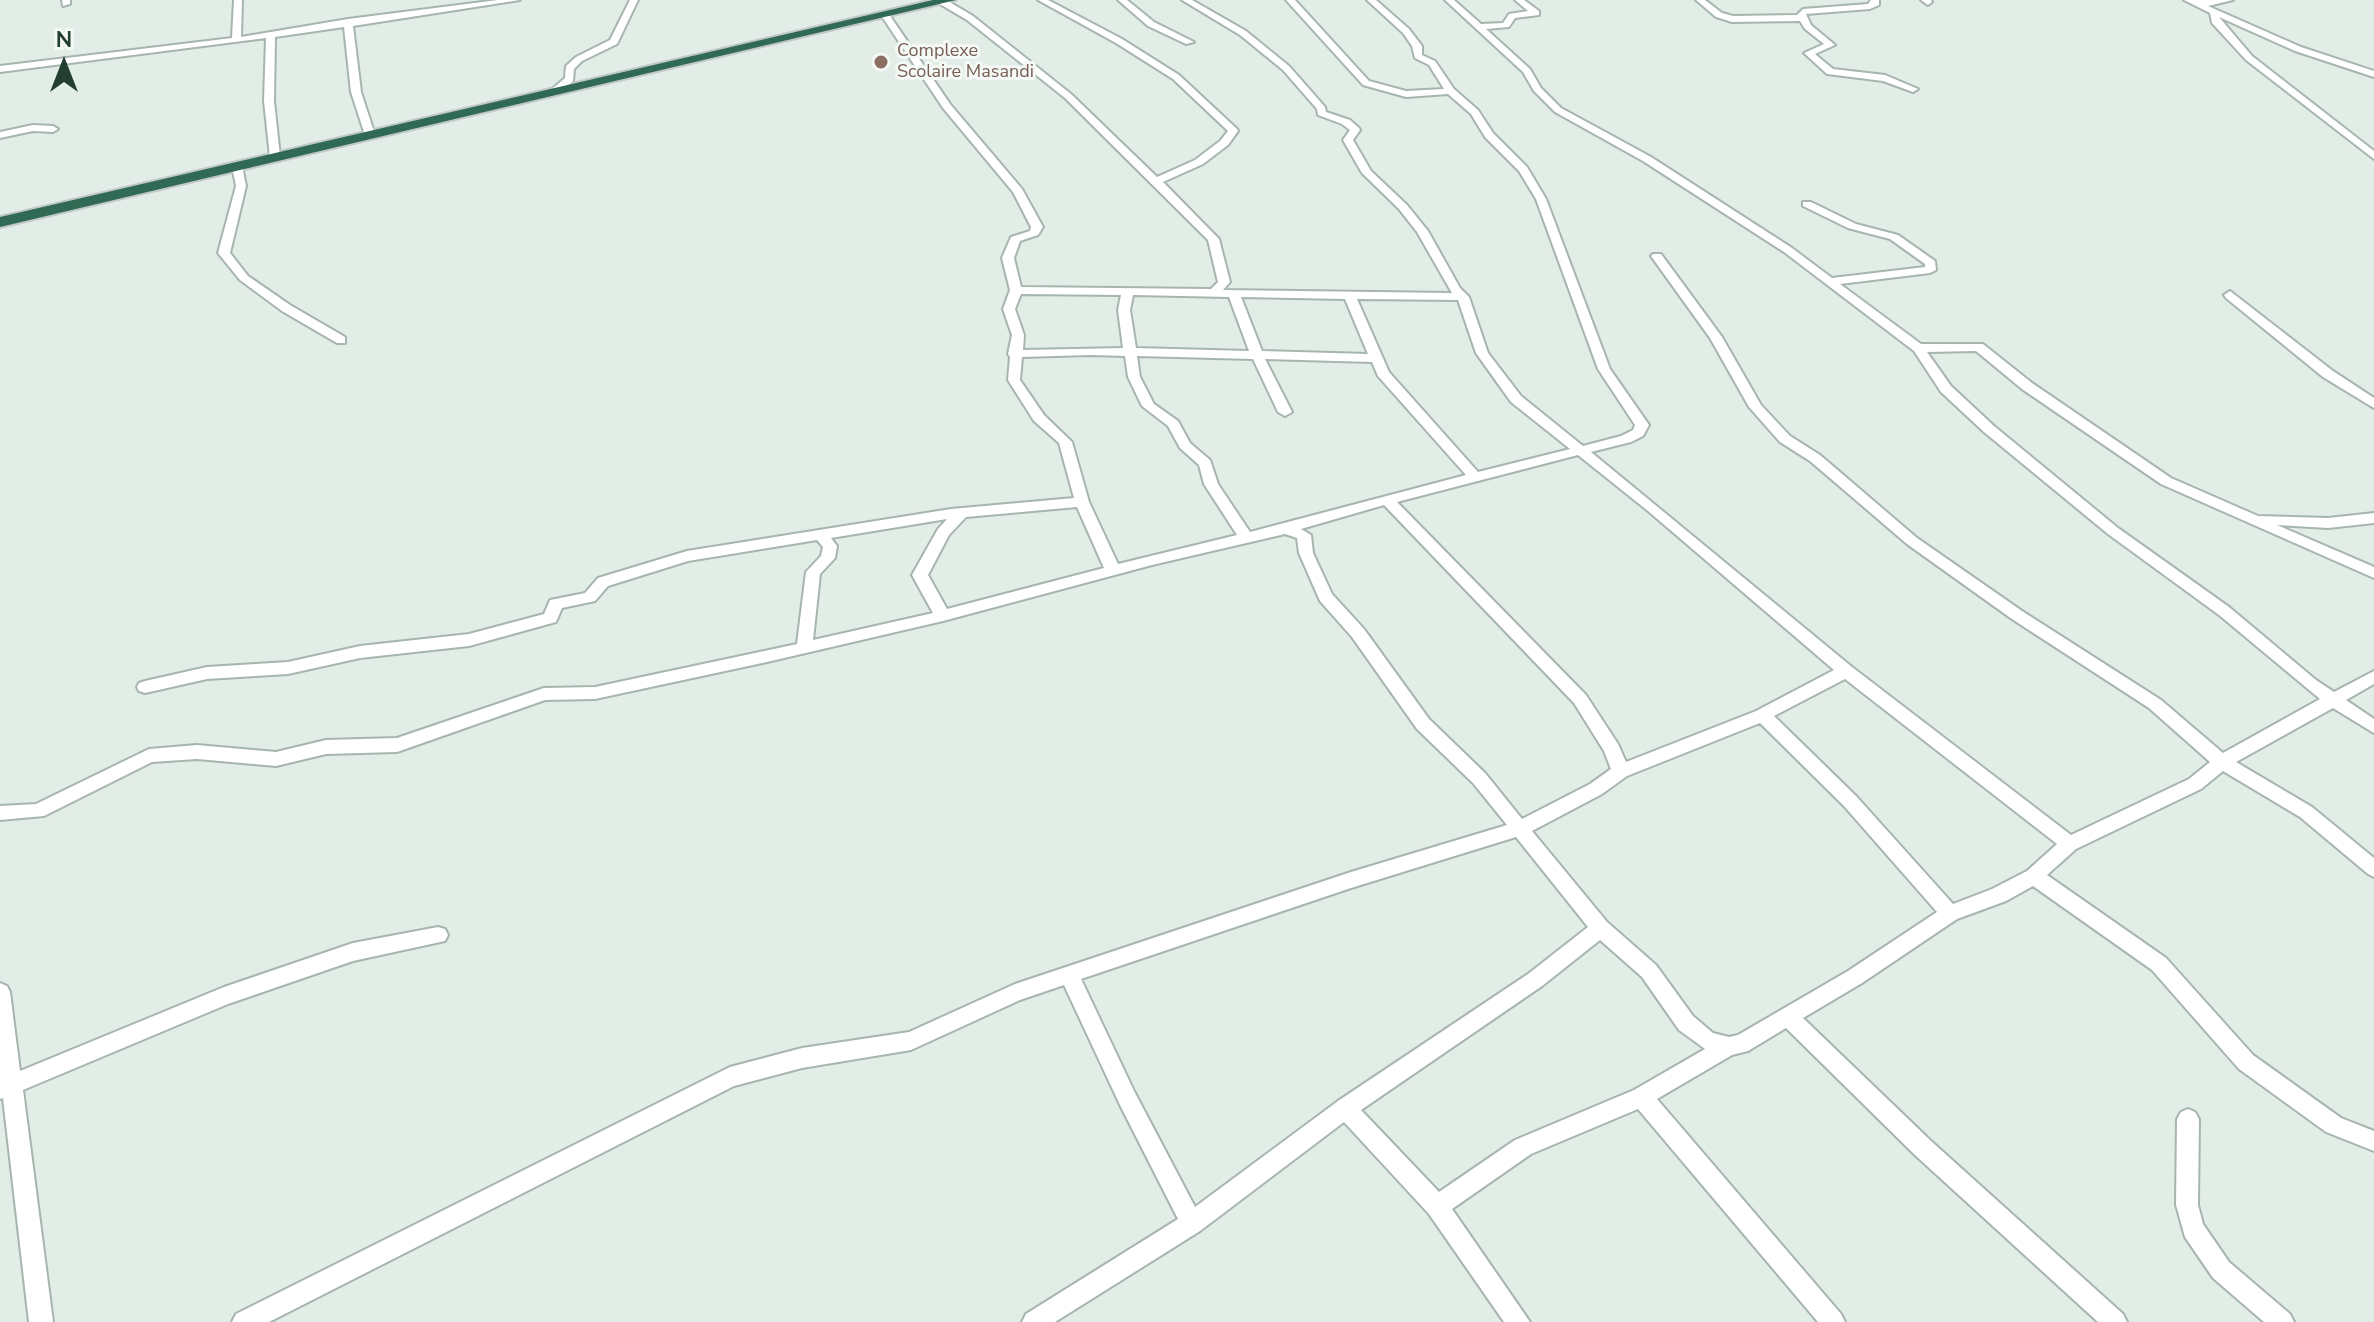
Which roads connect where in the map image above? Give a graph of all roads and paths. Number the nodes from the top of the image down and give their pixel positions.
1 (238, 0) edge
2 (516, 0) edge
3 (634, 0) edge
4 (1042, 0) edge
5 (1122, 0) edge
6 (1186, 0) edge
7 (1290, 0) edge
8 (1371, 0) edge
9 (1449, 0) edge
10 (1519, 0) edge
11 (1700, 0) edge
12 (1796, 0) edge
13 (1875, 0) edge
14 (2188, 0) edge
15 (2229, 0) edge
16 (947, 1) edge
17 (2199, 4) junction
18 (2214, 11) junction
19 (1805, 14) junction
20 (885, 15) junction
21 (348, 22) junction
22 (1478, 27) junction
23 (271, 33) junction
24 (236, 38) junction
25 (1189, 42) dead end
26 (0, 69) edge
27 (2374, 74) edge
28 (1913, 89) dead end
29 (1450, 91) junction
30 (554, 92) junction
31 (53, 129) dead end
32 (0, 135) edge
33 (370, 135) junction
34 (2374, 156) edge
35 (275, 157) junction
36 (237, 166) junction
37 (1156, 181) junction
38 (1807, 204) dead end
39 (0, 222) edge
40 (1657, 256) dead end
41 (1832, 281) junction
42 (1016, 290) junction
43 (1128, 290) junction
44 (1215, 292) junction
45 (1233, 292) junction
46 (2230, 295) dead end
47 (1350, 297) junction
48 (1463, 297) junction
49 (341, 340) dead end
50 (1918, 348) junction
51 (1014, 354) junction
52 (1129, 354) junction
53 (1257, 355) junction
54 (1378, 358) junction
55 (2374, 404) edge
56 (1285, 412) dead end
57 (1576, 450) junction
58 (1475, 477) junction
59 (1388, 501) junction
60 (1082, 502) junction
61 (960, 515) junction
62 (2246, 517) junction
63 (2374, 518) edge
64 (1286, 529) junction
65 (821, 535) junction
66 (1246, 538) junction
67 (1113, 570) junction
68 (2374, 573) edge
69 (943, 616) junction
70 (804, 647) junction
71 (1846, 671) junction
72 (2374, 677) edge
73 (145, 687) dead end
74 (2334, 700) junction
75 (1762, 715) junction
76 (2374, 727) edge
77 (2222, 762) junction
78 (1621, 771) junction
79 (0, 813) edge
80 (1521, 828) junction
81 (2070, 844) junction
82 (2374, 869) edge
83 (2034, 876) junction
84 (1950, 913) junction
85 (1600, 928) junction
86 (438, 935) dead end
87 (1069, 975) junction
88 (0, 992) edge
89 (1788, 1017) junction
90 (1729, 1046) junction
91 (5, 1087) edge
92 (1641, 1097) junction
93 (1345, 1108) junction
94 (2188, 1119) dead end
95 (2374, 1141) edge
96 (1437, 1206) junction
97 (1192, 1223) junction
98 (41, 1322) edge
99 (244, 1322) edge
100 (1034, 1322) edge
101 (1518, 1322) edge
102 (1833, 1322) edge
103 (2115, 1322) edge
104 (2282, 1322) edge

1 - 24 street
2 - 21 street
3 - 30 street
4 - 37 street
5 - 25 street
6 - 48 street
7 - 29 street
8 - 29 street
9 - 22 street
10 - 22 street
11 - 19 street
12 - 19 street
13 - 19 street
14 - 17 street
15 - 17 street
16 - 20 highway
16 - 37 street
17 - 18 street
18 - 27 street
18 - 34 street
19 - 28 street
20 - 30 highway
20 - 42 street
21 - 23 street
21 - 33 street
22 - 41 street
23 - 24 street
23 - 35 street
24 - 26 street
29 - 57 street
30 - 33 highway
31 - 32 street
33 - 35 highway
35 - 36 highway
36 - 39 highway
36 - 49 street
37 - 44 street
38 - 41 street
40 - 77 street
41 - 50 street
42 - 43 street
42 - 51 street
43 - 44 street
43 - 52 street
44 - 45 street
45 - 47 street
45 - 53 street
46 - 55 street
47 - 48 street
47 - 54 street
48 - 57 street
50 - 62 street
50 - 74 street
51 - 52 street
51 - 60 street
52 - 53 street
52 - 66 street
53 - 54 street
53 - 56 street
54 - 58 street
57 - 58 street
57 - 71 street
58 - 59 street
59 - 64 street
59 - 78 street
60 - 61 street
60 - 67 street
61 - 65 street
61 - 69 street
62 - 63 street
62 - 68 street
64 - 66 street
64 - 80 street
65 - 70 street
65 - 73 street
66 - 67 street
67 - 69 street
69 - 70 street
70 - 79 street
71 - 75 street
71 - 81 street
72 - 74 street
74 - 76 street
74 - 77 street
75 - 78 street
75 - 84 street
77 - 81 street
77 - 82 street
78 - 80 street
80 - 85 street
80 - 87 street
81 - 83 street
83 - 84 street
83 - 95 street
84 - 89 street
85 - 90 street
85 - 93 street
86 - 91 street
87 - 97 street
87 - 99 street
88 - 91 street
89 - 90 street
89 - 103 street
90 - 92 street
91 - 98 street
92 - 96 street
92 - 102 street
93 - 96 street
93 - 97 street
94 - 104 street
96 - 101 street
97 - 100 street

